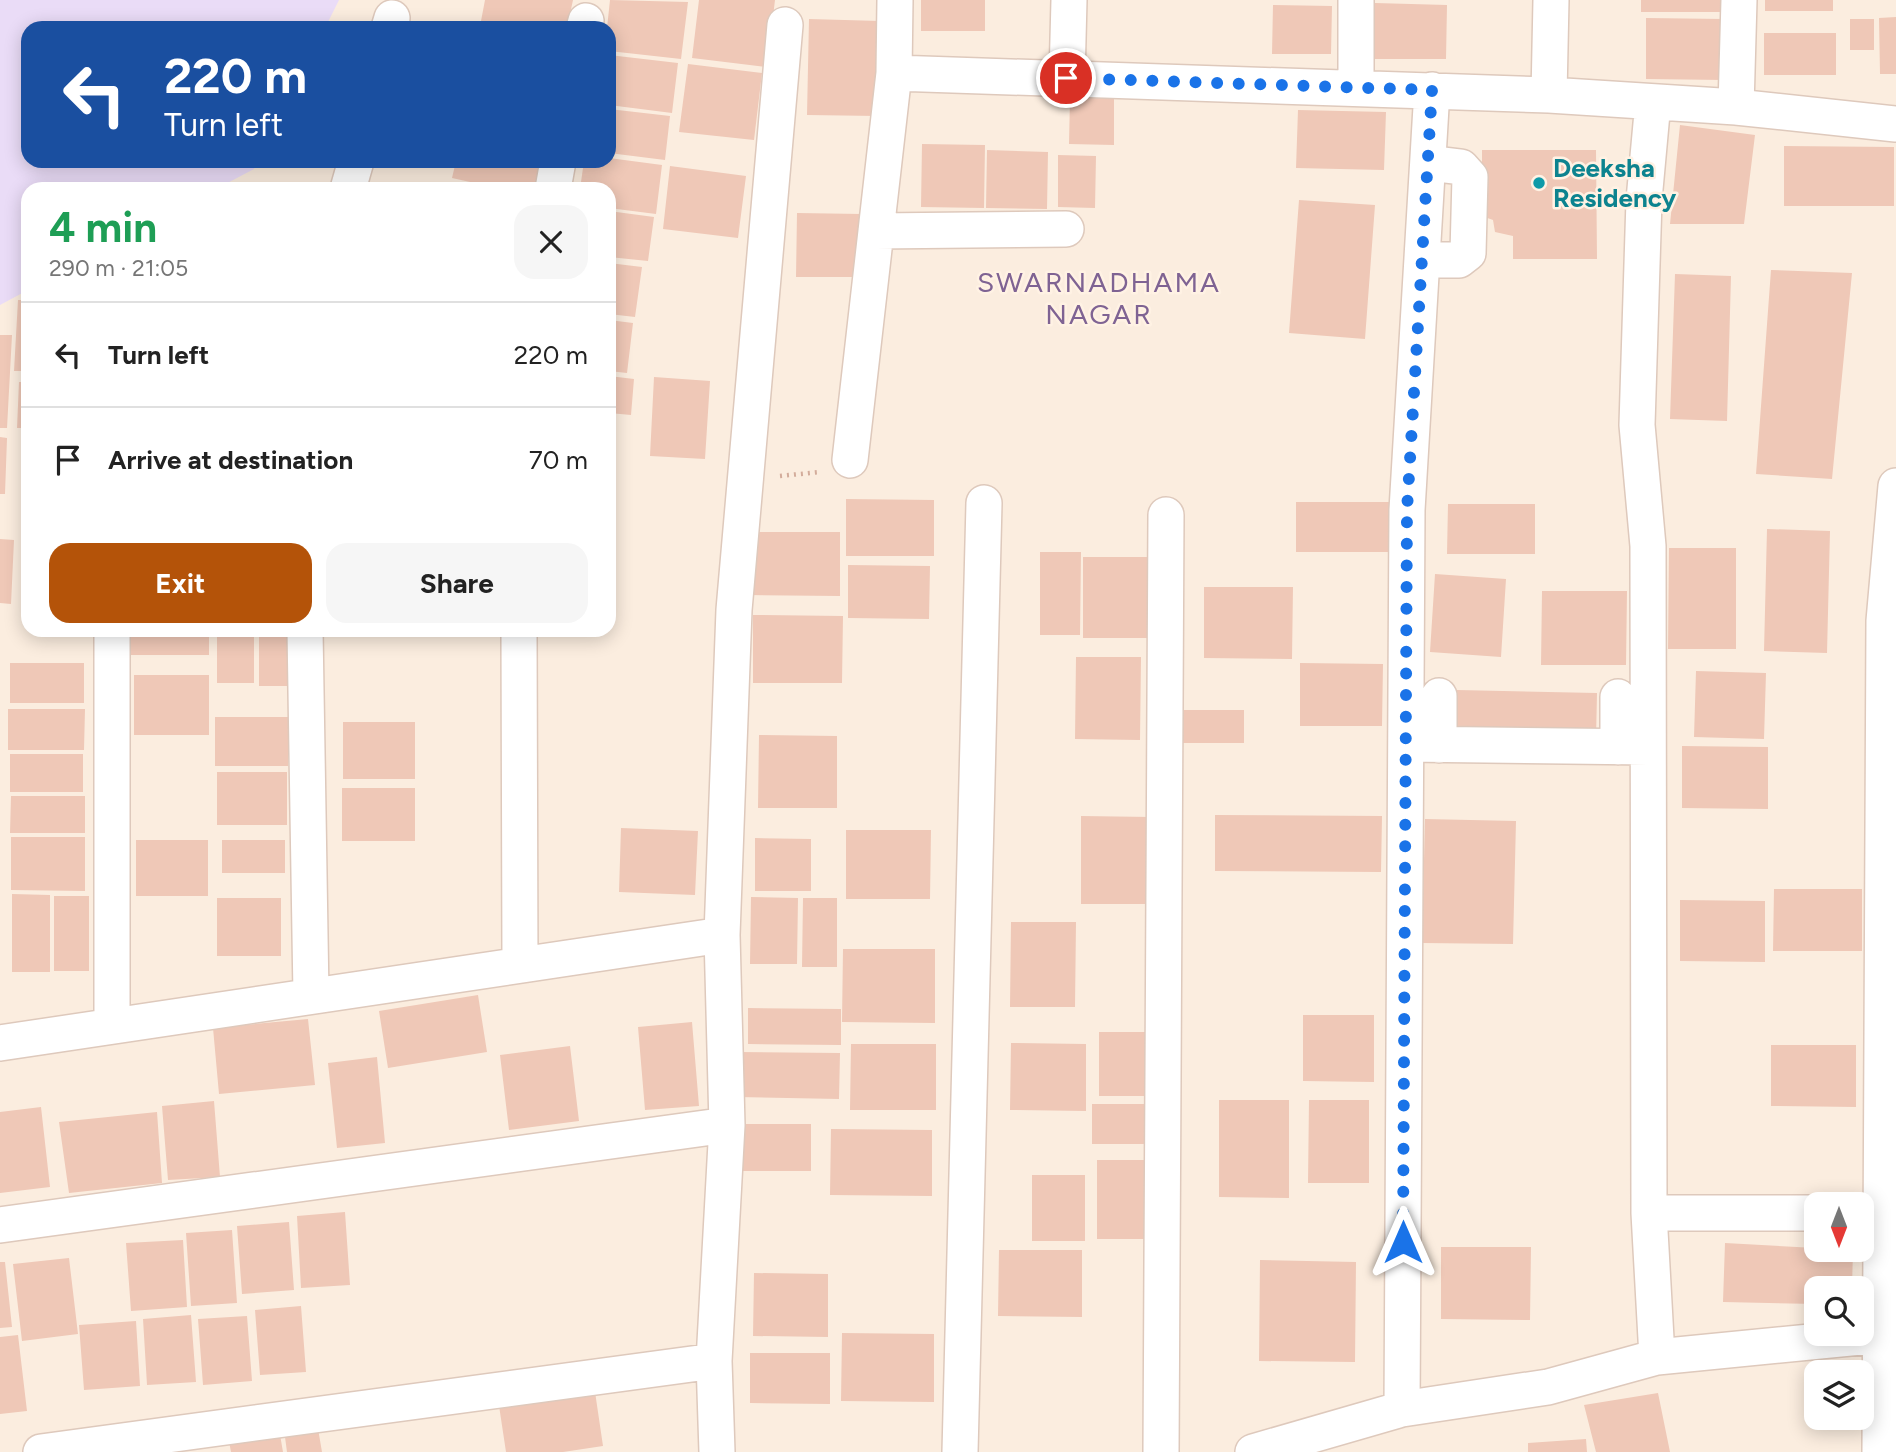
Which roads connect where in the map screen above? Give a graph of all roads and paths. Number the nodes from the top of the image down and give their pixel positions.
1 (895, 0) edge
2 (1069, 0) edge
3 (1356, 0) edge
4 (1551, 0) edge
5 (1739, 0) edge
6 (785, 25) dead end
7 (894, 73) junction
8 (1066, 78) junction
9 (1356, 88) junction
10 (1432, 90) junction
11 (1549, 95) junction
12 (1653, 102) junction
13 (1735, 107) junction
14 (1896, 124) edge
15 (1428, 163) junction
16 (1066, 229) dead end
17 (876, 231) junction
18 (1422, 260) junction
19 (850, 460) joint
20 (746, 471) junction
21 (1896, 486) edge
22 (984, 503) dead end
23 (1166, 515) dead end
24 (111, 637) edge
25 (305, 637) edge
26 (519, 637) edge
27 (1439, 696) dead end
28 (1618, 697) dead end
29 (1422, 744) junction
30 (1633, 747) junction
31 (722, 935) junction
32 (520, 965) junction
33 (311, 995) junction
34 (112, 1025) junction
35 (0, 1043) edge
36 (727, 1125) junction
37 (1872, 1192) edge
38 (1649, 1213) junction
39 (1804, 1213) edge
40 (0, 1225) edge
41 (1874, 1241) edge
42 (1881, 1335) junction
43 (1657, 1357) junction
44 (714, 1361) junction
45 (1402, 1409) junction
46 (41, 1452) edge
47 (717, 1452) edge
48 (960, 1452) edge
49 (1161, 1452) edge
50 (1253, 1452) edge
51 (1880, 1452) edge

1 - 7 street
2 - 8 street
3 - 9 street
4 - 11 street
5 - 13 street
6 - 20 street
7 - 8 street
7 - 17 street
8 - 9 street
9 - 10 street
10 - 11 street
10 - 15 street
11 - 12 street
12 - 13 street
12 - 30 street
13 - 14 street
15 - 18 street
15 - 18 street
16 - 17 street
17 - 19 street
18 - 29 street
19 - 20 path
20 - 31 street
21 - 37 street
22 - 48 street
23 - 49 street
24 - 34 street
25 - 33 street
26 - 32 street
27 - 29 street
28 - 30 street
29 - 30 street
29 - 45 street
30 - 38 street
31 - 32 street
31 - 36 street
32 - 33 street
33 - 34 street
34 - 35 street
36 - 40 street
36 - 44 street
38 - 39 street
38 - 43 street
41 - 42 street
42 - 43 street
42 - 51 street
43 - 45 street
44 - 46 street
44 - 47 street
45 - 50 street

